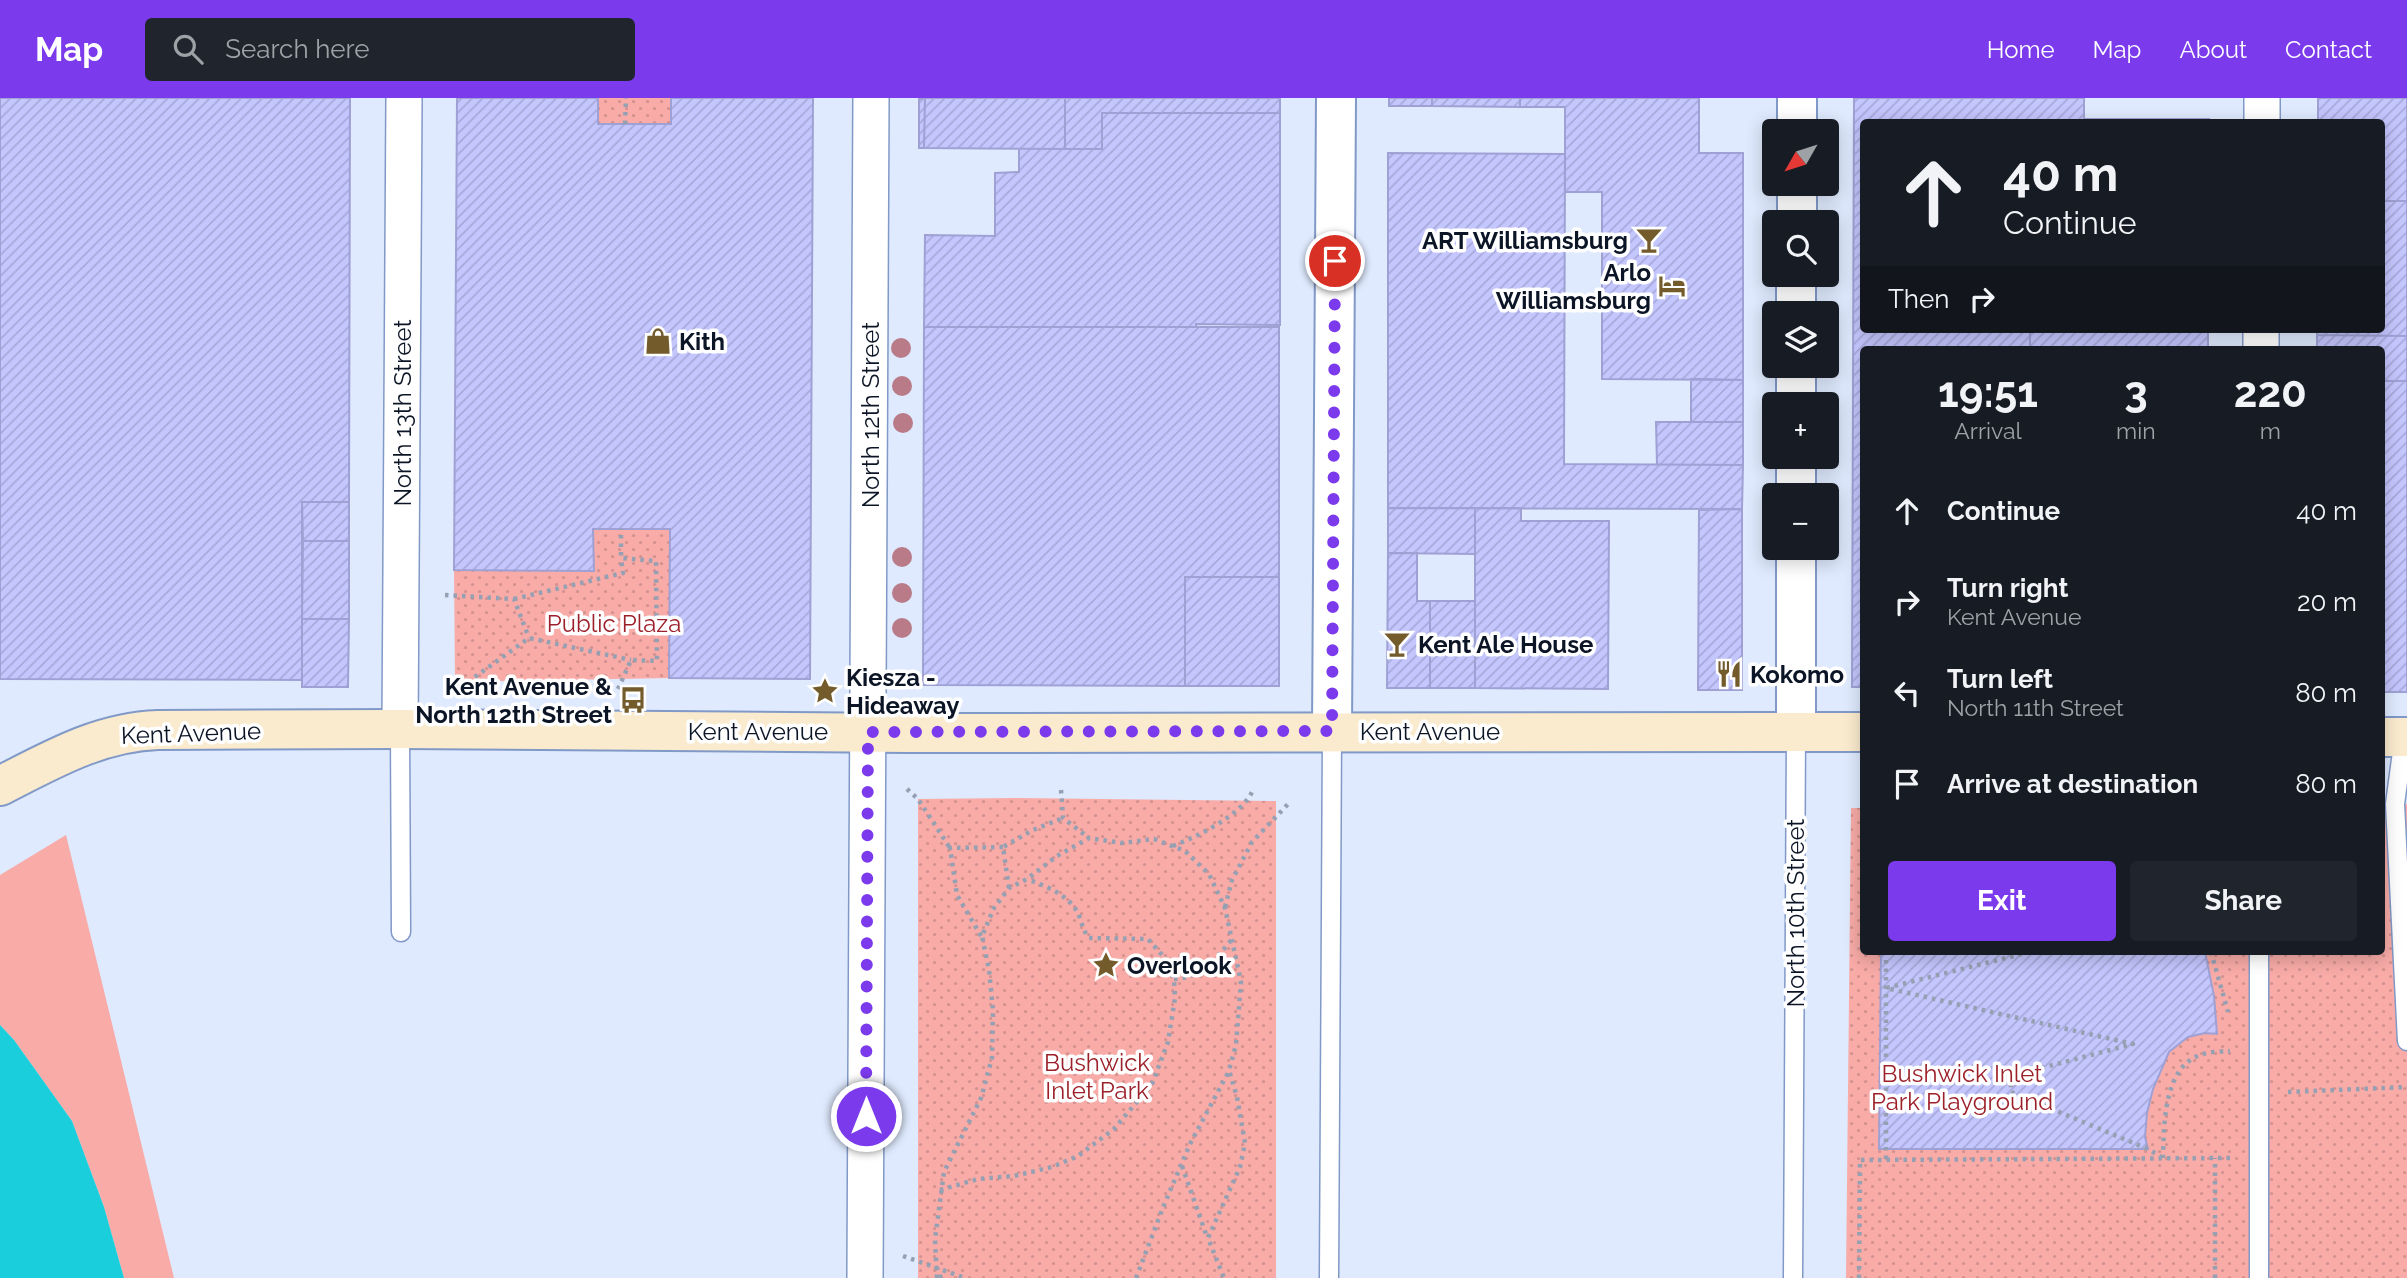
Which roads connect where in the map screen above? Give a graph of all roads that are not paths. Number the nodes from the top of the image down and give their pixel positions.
1 (404, 98) edge
2 (871, 98) edge
3 (1336, 98) edge
4 (1797, 98) edge
5 (2262, 98) edge
6 (1797, 119) edge
7 (2262, 119) edge
8 (1796, 560) edge
9 (400, 729) junction
10 (1332, 731) junction
11 (1796, 731) junction
12 (868, 732) junction
13 (1860, 732) edge
14 (2398, 737) edge
15 (0, 786) edge
16 (401, 932) dead end
17 (2259, 955) edge
18 (2407, 1041) edge
19 (865, 1278) edge
20 (1329, 1278) edge
21 (1793, 1278) edge
22 (2259, 1278) edge

1 - 9 street, North 13th Street
2 - 12 street, North 12th Street
3 - 10 street
4 - 6 street
5 - 7 street
8 - 11 street, North 10th Street
9 - 12 main road, Kent Avenue
9 - 15 main road, Kent Avenue
9 - 16 lane
10 - 11 main road, Kent Avenue
10 - 12 main road, Kent Avenue
10 - 20 lane
11 - 13 main road, Kent Avenue
11 - 21 lane, North 10th Street
12 - 19 street, North 12th Street
14 - 18 lane
17 - 22 lane

